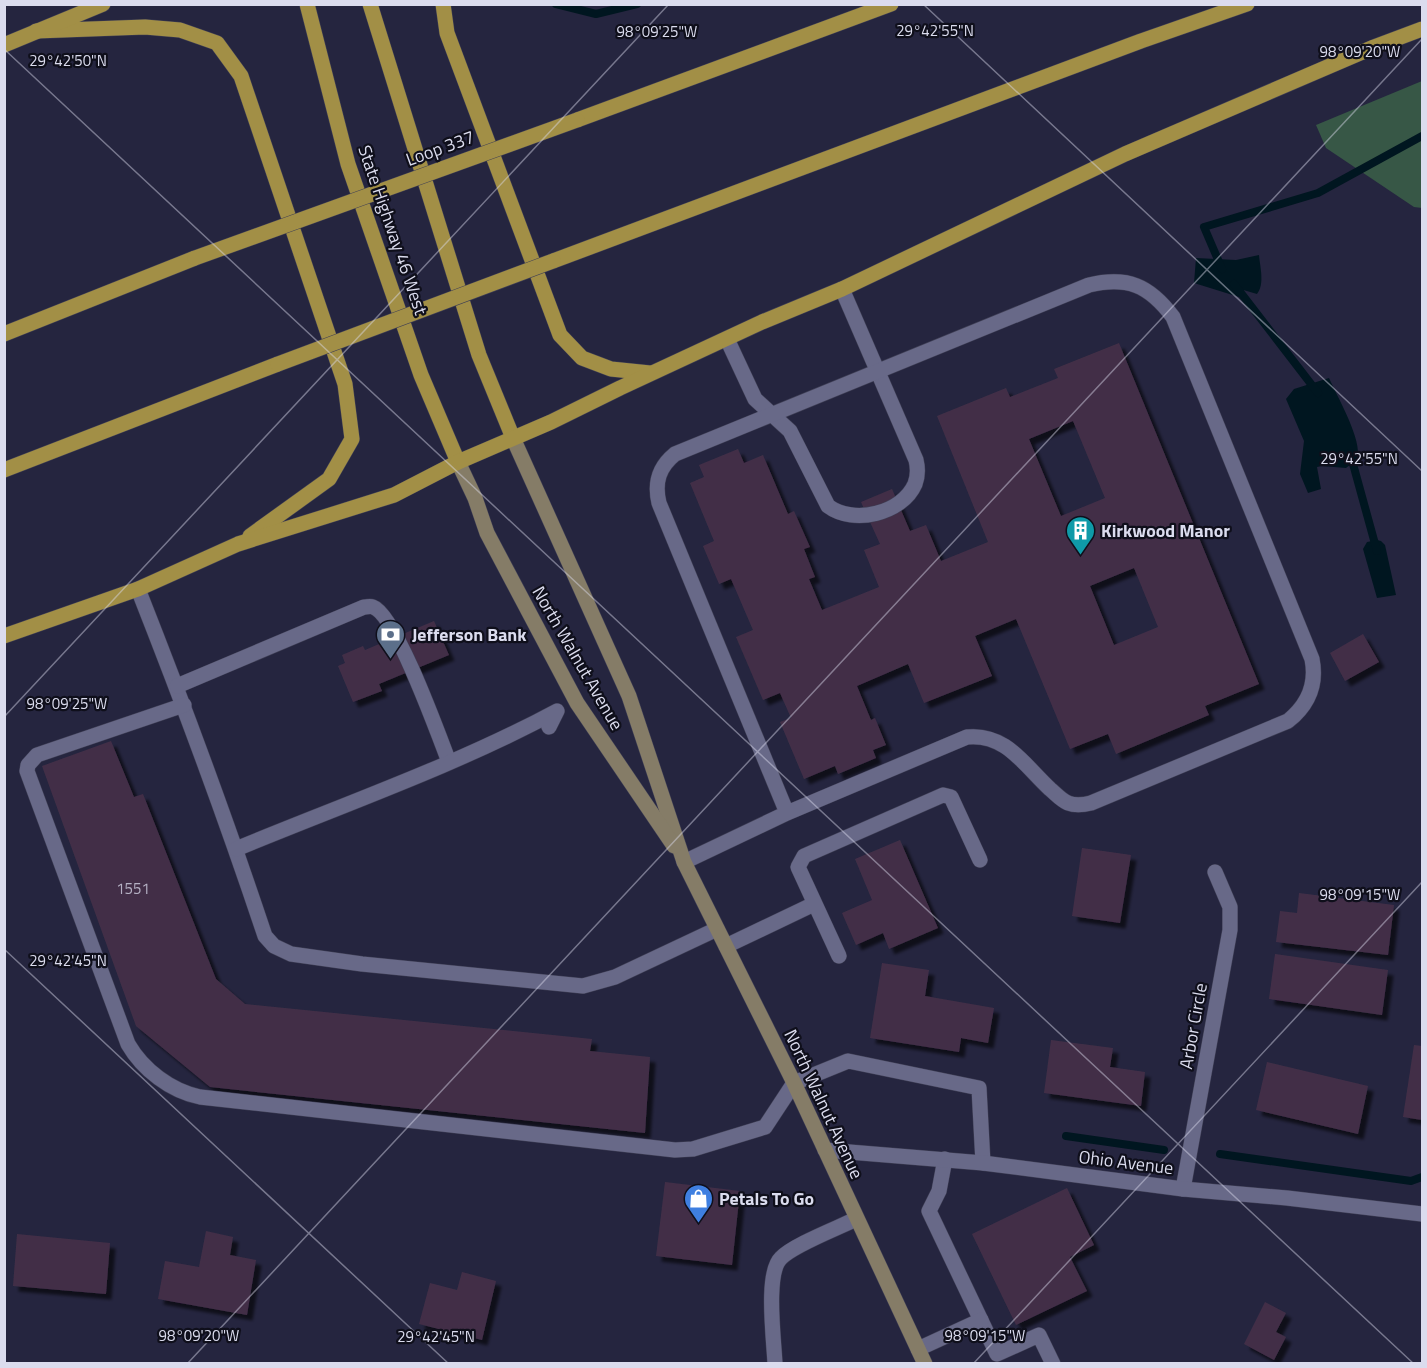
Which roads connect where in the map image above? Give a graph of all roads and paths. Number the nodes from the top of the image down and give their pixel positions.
1 (103, 4) edge
2 (307, 4) edge
3 (370, 4) edge
4 (443, 4) edge
5 (891, 4) edge
6 (1247, 4) edge
7 (92, 8) edge
8 (1422, 29) edge
9 (36, 31) junction
10 (4, 45) edge
11 (842, 289) junction
12 (4, 334) edge
13 (727, 339) junction
14 (877, 372) junction
15 (651, 373) junction
16 (772, 414) junction
17 (513, 438) junction
18 (458, 462) junction
19 (4, 470) edge
20 (238, 544) junction
21 (138, 589) junction
22 (4, 636) edge
23 (177, 686) junction
24 (184, 705) junction
25 (549, 727) dead end
26 (449, 762) junction
27 (787, 813) junction
28 (236, 849) junction
29 (980, 860) dead end
30 (684, 862) junction
31 (1215, 873) dead end
32 (814, 904) junction
33 (717, 929) junction
34 (726, 946) junction
35 (839, 956) dead end
36 (794, 1083) junction
37 (825, 1150) junction
38 (945, 1159) junction
39 (983, 1163) junction
40 (1183, 1189) junction
41 (1422, 1214) edge
42 (856, 1220) junction
43 (981, 1320) junction
44 (922, 1356) edge
45 (775, 1364) edge
46 (1053, 1364) edge

1 - 7 main road
2 - 18 main road, State Highway 46 West
3 - 17 main road
4 - 15 main road
5 - 12 main road, Loop 337, bridge
6 - 19 main road, bridge
7 - 9 main road
8 - 11 main road
9 - 10 main road
9 - 20 main road
11 - 13 main road
11 - 14 street
13 - 15 main road
13 - 16 street
14 - 16 street
14 - 16 street
14 - 27 street
15 - 17 main road
16 - 27 street
17 - 18 main road
17 - 30 main road, North Walnut Avenue
18 - 20 main road
18 - 30 main road, North Walnut Avenue
20 - 21 main road
21 - 22 main road
21 - 23 street
23 - 24 street
23 - 26 street
24 - 28 street
24 - 36 street
25 - 26 street
26 - 28 street
27 - 30 street
28 - 33 street
29 - 32 street
30 - 33 main road, North Walnut Avenue
31 - 40 street, Arbor Circle
32 - 34 street
32 - 35 street
33 - 34 main road, North Walnut Avenue
34 - 36 main road, North Walnut Avenue
36 - 37 main road, North Walnut Avenue
36 - 39 street
37 - 38 street, Ohio Avenue
37 - 42 main road, North Walnut Avenue
38 - 39 street, Ohio Avenue
38 - 43 street
39 - 40 street, Ohio Avenue
40 - 41 street, Ohio Avenue
42 - 44 main road, North Walnut Avenue
42 - 45 street
43 - 44 street
43 - 46 street

